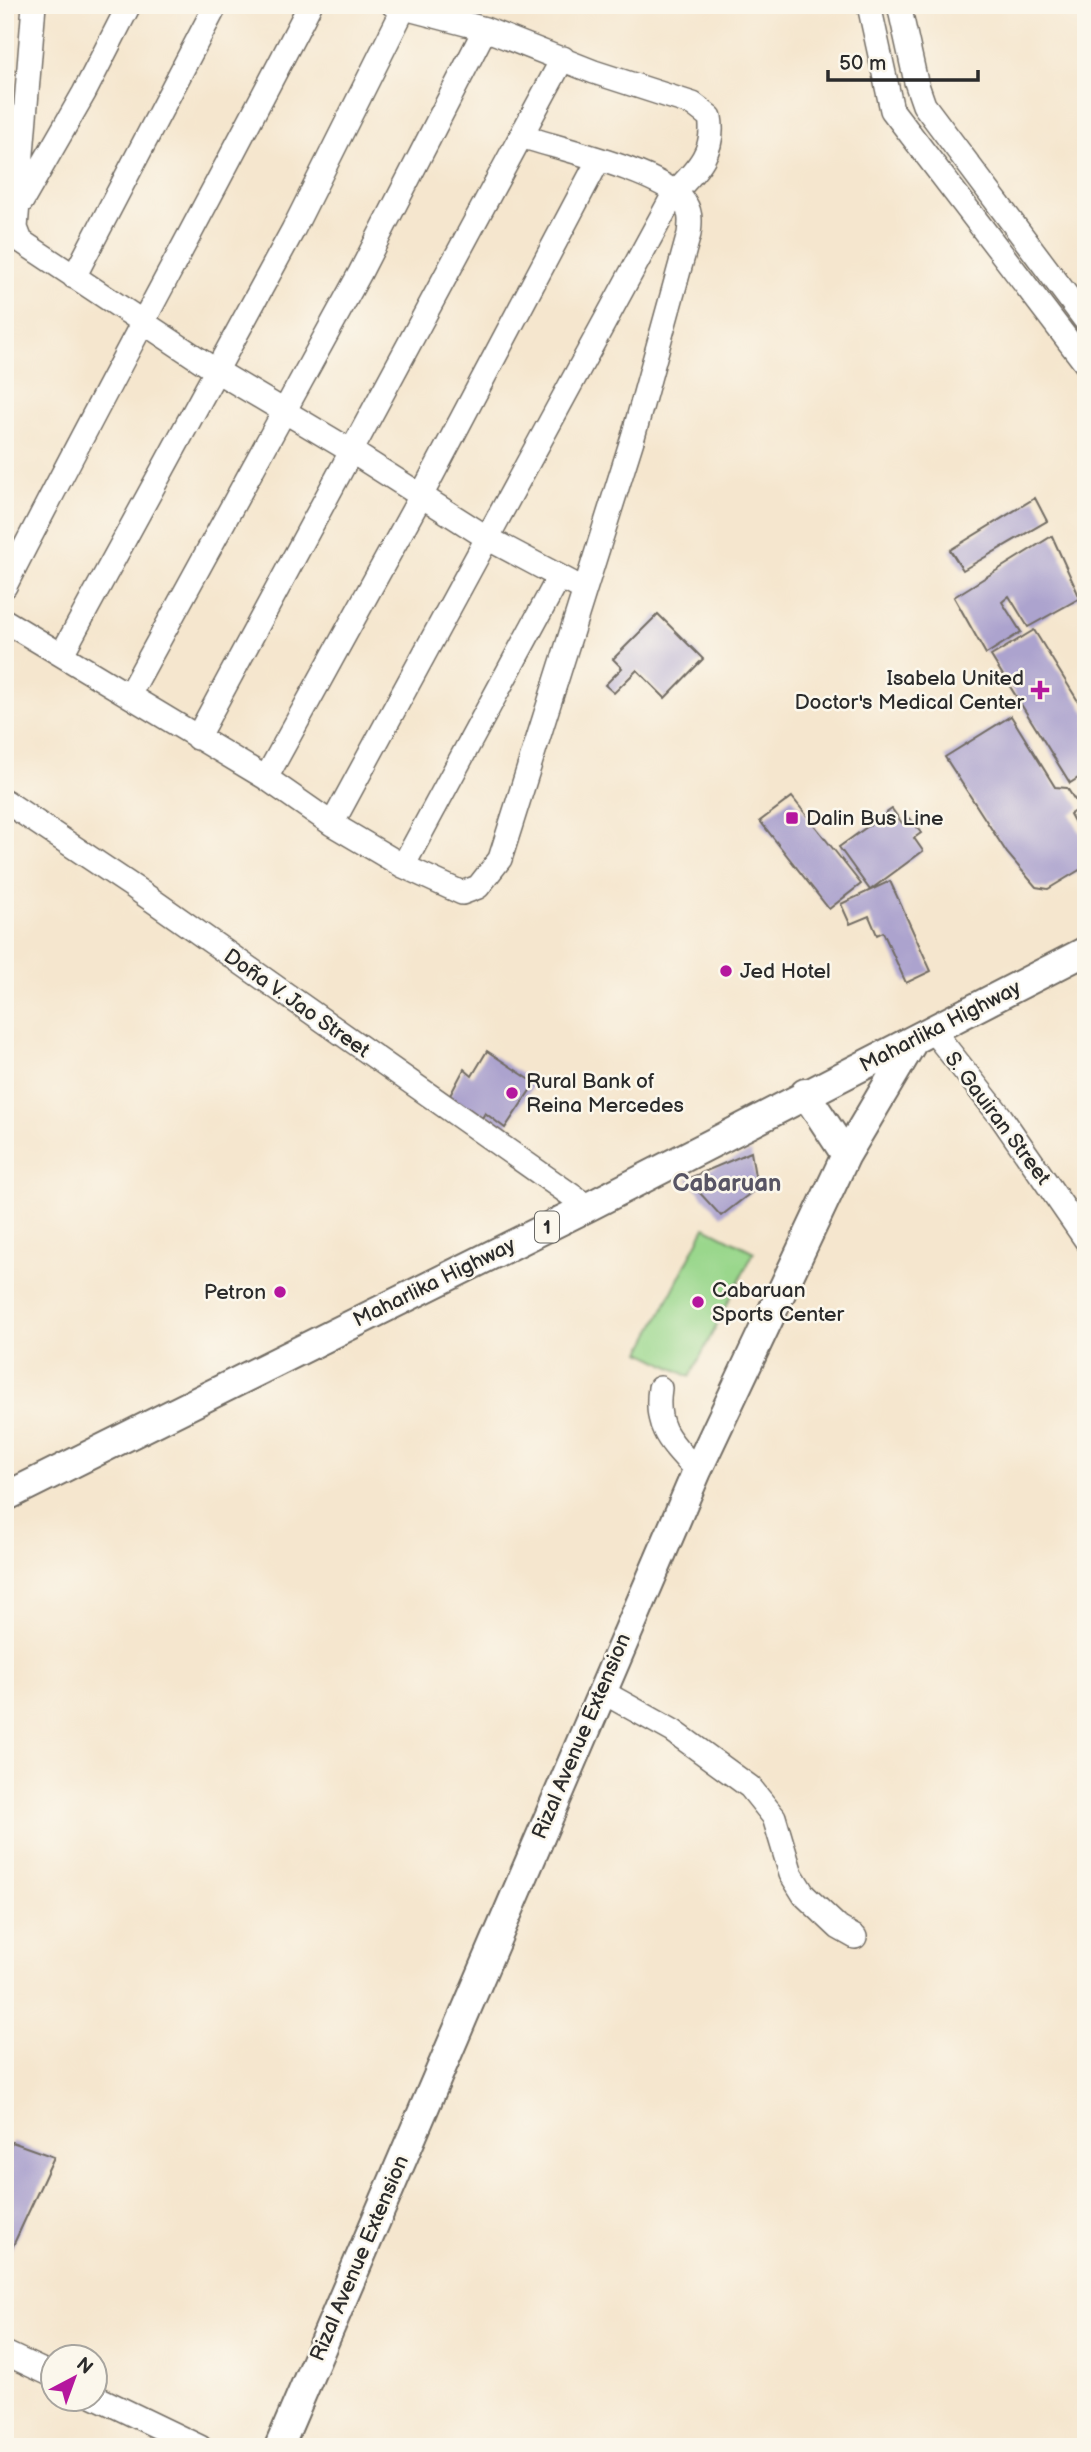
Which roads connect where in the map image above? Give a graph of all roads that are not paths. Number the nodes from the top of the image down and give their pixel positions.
1 (34, 5) edge
2 (129, 5) edge
3 (216, 5) edge
4 (310, 5) edge
5 (869, 5) edge
6 (899, 5) edge
7 (399, 7) edge
8 (485, 29) junction
9 (563, 58) junction
10 (521, 136) junction
11 (598, 160) junction
12 (675, 192) junction
13 (19, 206) junction
14 (74, 277) junction
15 (1086, 321) edge
16 (142, 324) junction
17 (1086, 364) edge
18 (215, 370) junction
19 (284, 411) junction
20 (351, 451) junction
21 (421, 496) junction
22 (489, 539) junction
23 (559, 577) junction
24 (5, 586) edge
25 (583, 589) junction
26 (5, 621) edge
27 (62, 654) junction
28 (129, 695) junction
29 (197, 738) junction
30 (265, 778) junction
31 (5, 801) edge
32 (332, 824) junction
33 (403, 866) junction
34 (1086, 951) edge
35 (923, 1035) junction
36 (805, 1093) junction
37 (846, 1155) junction
38 (588, 1207) junction
39 (1086, 1240) edge
40 (660, 1388) dead end
41 (696, 1471) junction
42 (5, 1497) edge
43 (601, 1691) junction
44 (855, 1937) dead end
45 (5, 2353) edge
46 (38, 2368) edge
47 (108, 2403) edge
48 (200, 2447) edge
49 (279, 2447) edge

1 - 13 street
2 - 13 street
3 - 14 street
4 - 16 street
5 - 17 street
6 - 15 street
7 - 8 street
7 - 18 street
8 - 9 street
8 - 19 street
9 - 10 street
9 - 12 street
10 - 11 street
10 - 20 street
11 - 12 street
11 - 21 street
12 - 22 street
12 - 25 street
13 - 14 street
14 - 16 street
16 - 18 street
16 - 24 street
18 - 19 street
18 - 27 street
19 - 20 street
19 - 28 street
20 - 21 street
20 - 29 street
21 - 22 street
21 - 30 street
22 - 23 street
22 - 32 street
23 - 25 street
23 - 33 street
25 - 33 street
26 - 27 street
27 - 28 street
28 - 29 street
29 - 30 street
30 - 32 street
31 - 38 street, Doña V. Jao Street
32 - 33 street
34 - 35 main road, Maharlika Highway / 1
35 - 36 main road, Maharlika Highway / 1
35 - 37 main road, Rizal Avenue Extension
35 - 39 street, S. Gauiran Street
36 - 37 main road
36 - 38 main road, Maharlika Highway / 1
37 - 41 main road, Rizal Avenue Extension
38 - 42 main road, Maharlika Highway / 1
40 - 41 street
41 - 43 main road, Rizal Avenue Extension
43 - 44 street
43 - 49 main road, Rizal Avenue Extension
45 - 46 street
47 - 48 street

